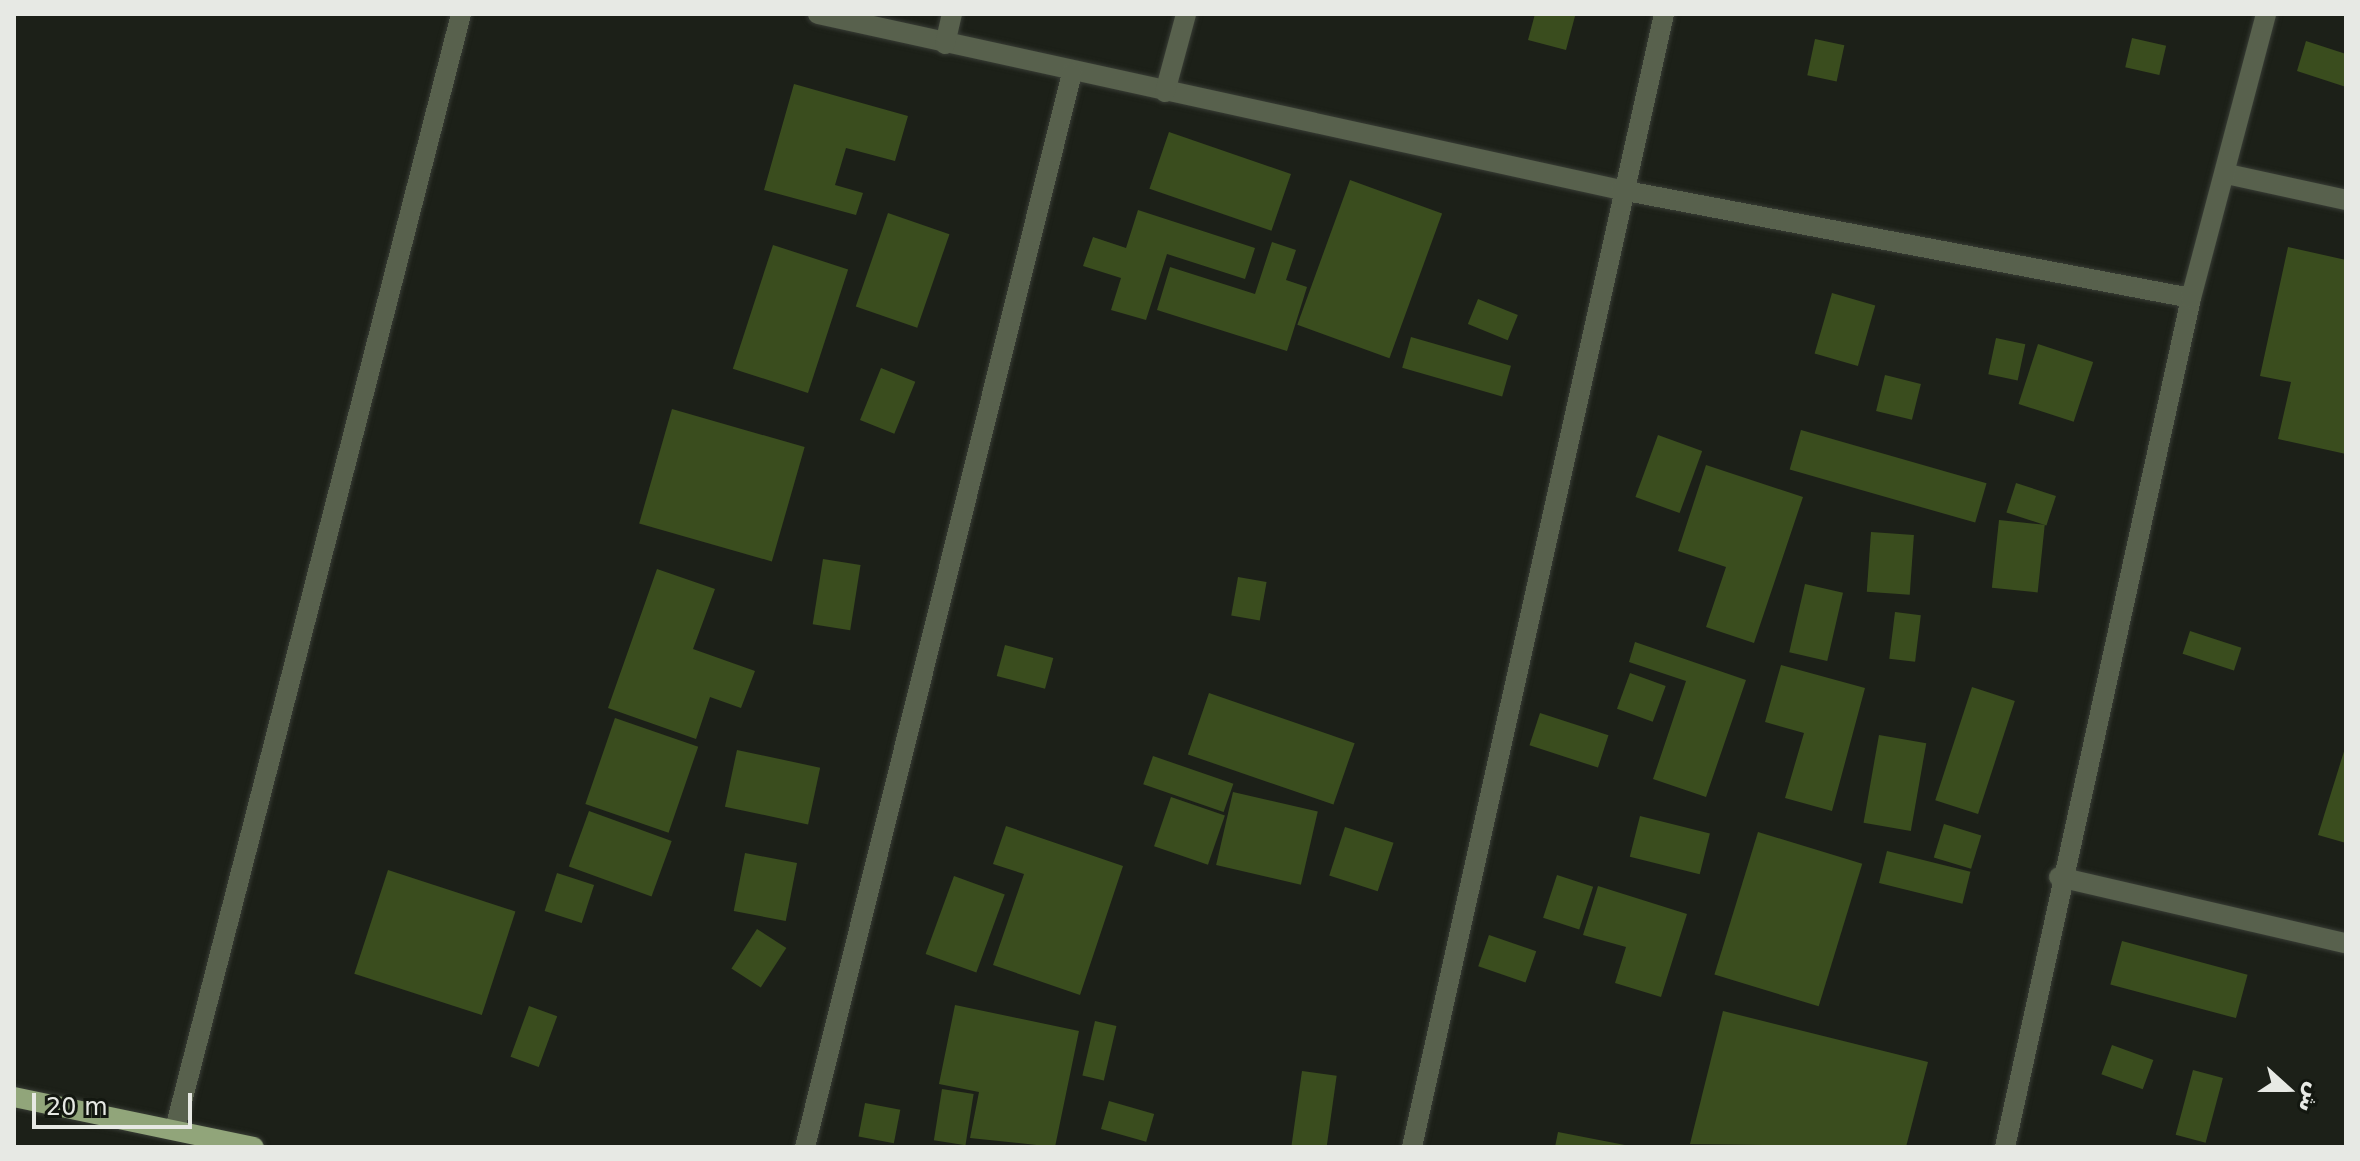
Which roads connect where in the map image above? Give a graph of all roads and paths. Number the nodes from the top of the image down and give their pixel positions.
1 (461, 14) edge
2 (818, 14) edge
3 (952, 14) edge
4 (1186, 14) edge
5 (1664, 14) edge
6 (2266, 14) edge
7 (945, 44) junction
8 (1072, 73) junction
9 (1165, 92) junction
10 (2227, 174) junction
11 (1621, 190) junction
12 (2346, 200) edge
13 (2191, 298) junction
14 (2059, 877) junction
15 (2346, 943) edge
16 (14, 1097) edge
17 (175, 1129) junction
18 (254, 1147) edge
19 (805, 1147) edge
20 (1412, 1147) edge
21 (2005, 1147) edge

1 - 17 street
2 - 7 street
3 - 7 street
4 - 9 street
5 - 11 street
6 - 10 street
7 - 8 street
8 - 9 street
8 - 19 street
9 - 11 street
10 - 12 street
10 - 13 street
11 - 13 street
11 - 20 street
13 - 14 street
14 - 15 street
14 - 21 street
16 - 17 main road
17 - 18 main road

